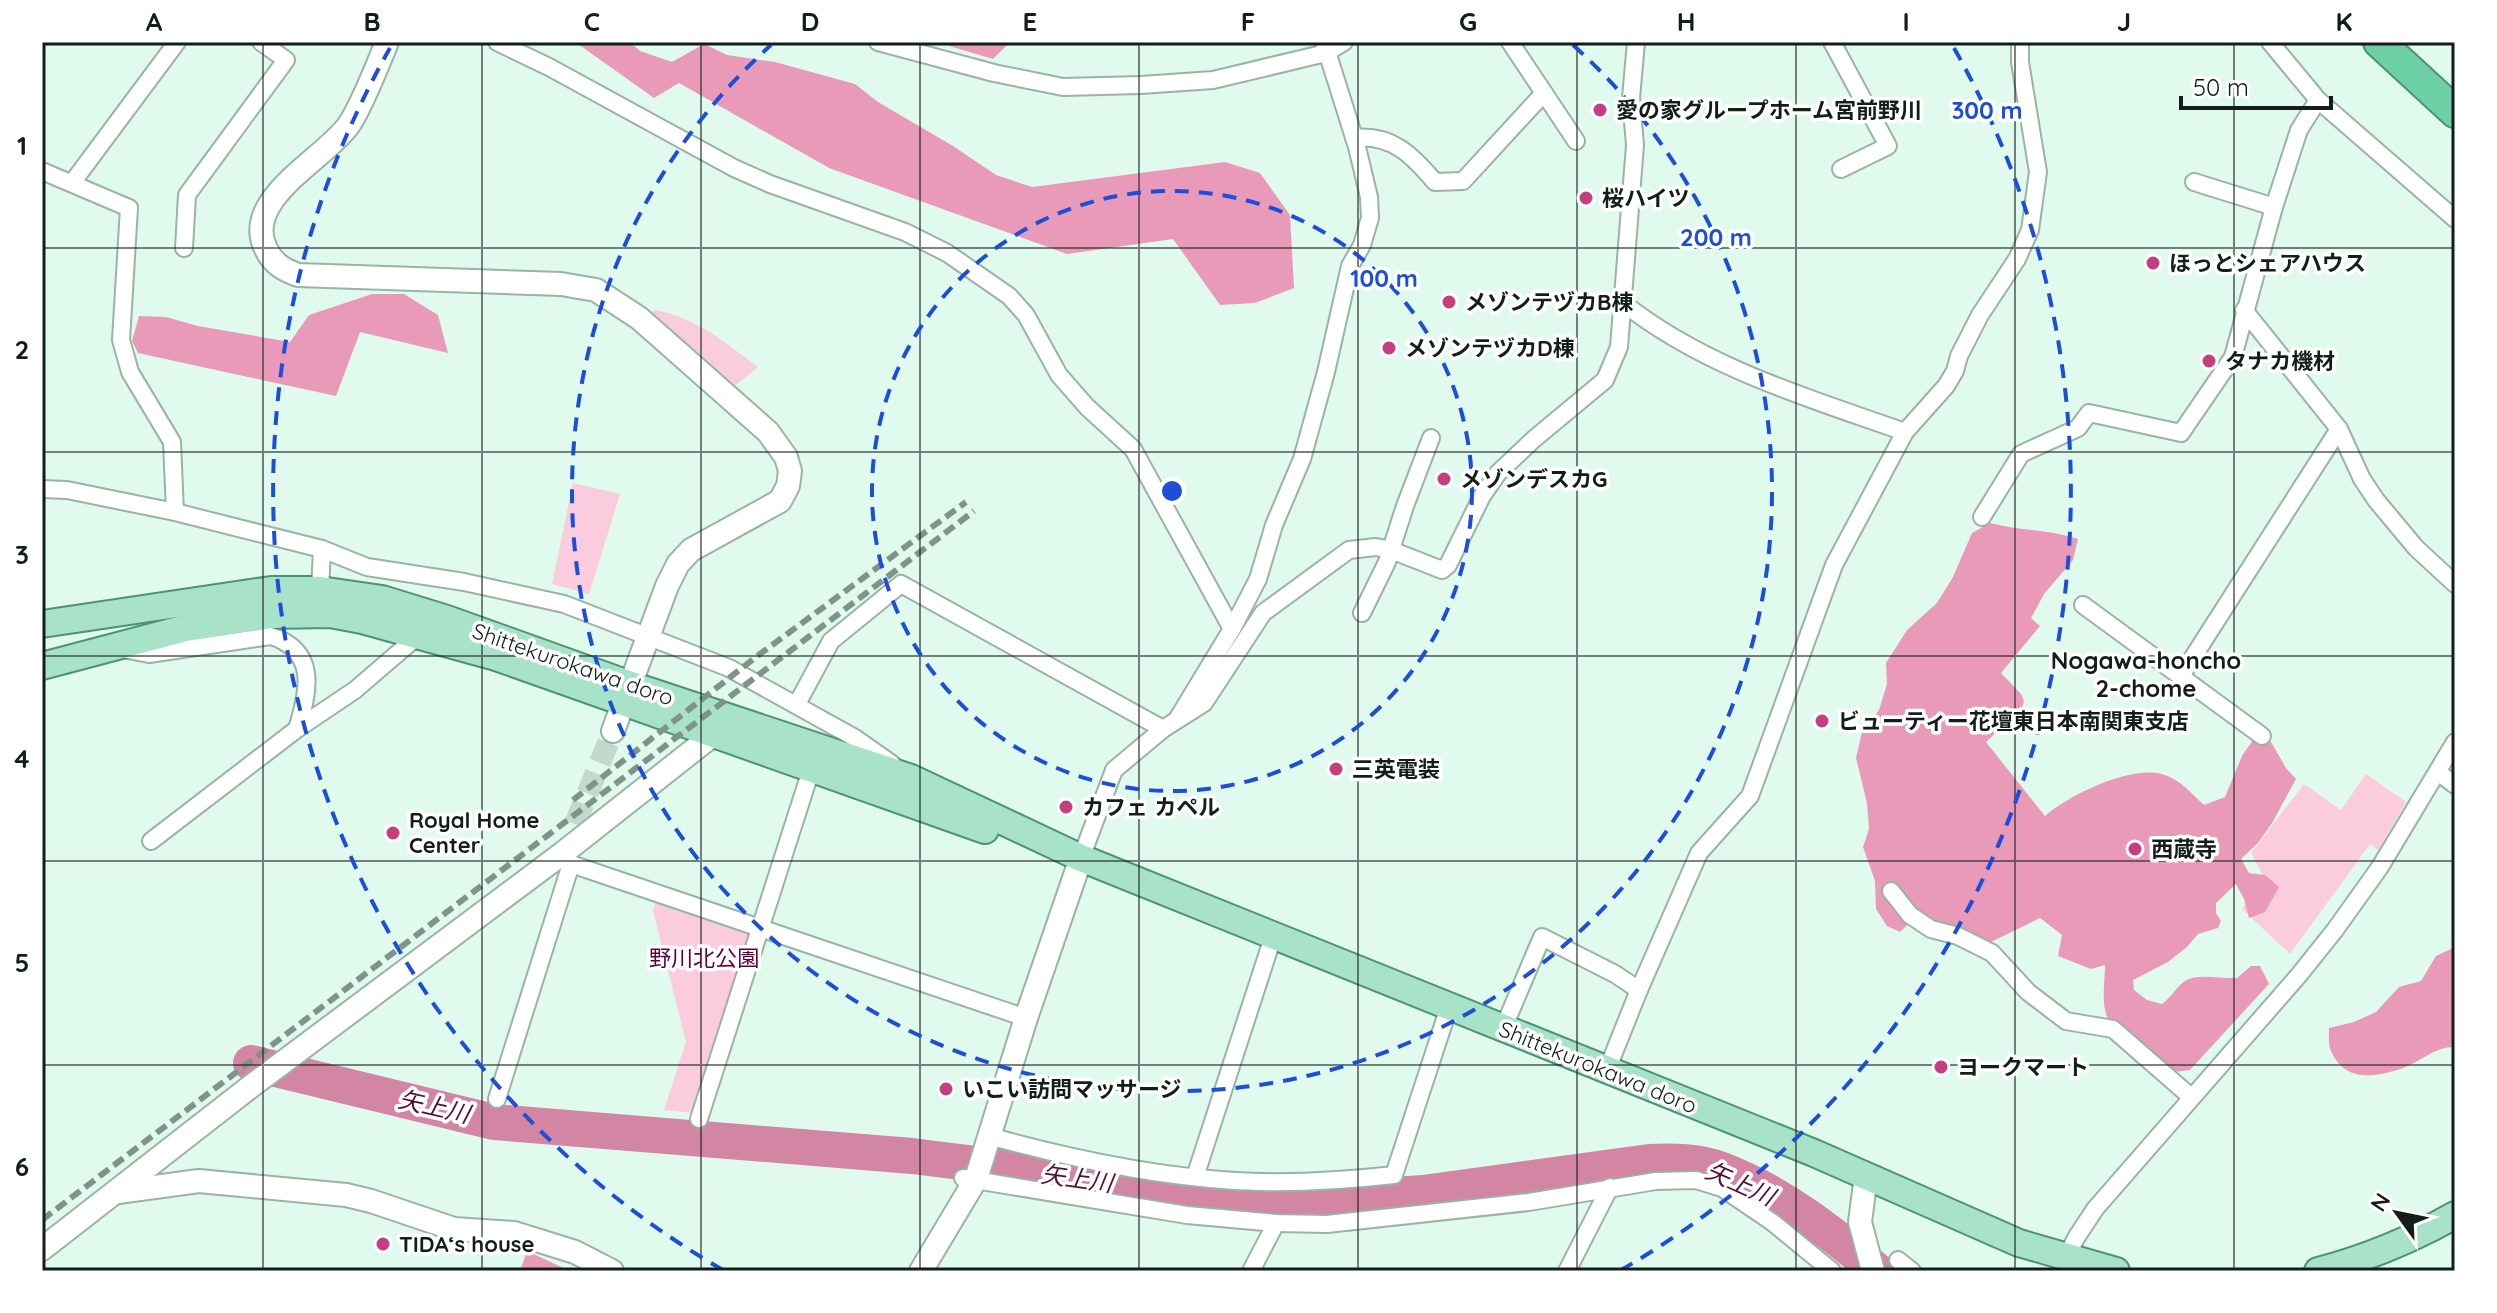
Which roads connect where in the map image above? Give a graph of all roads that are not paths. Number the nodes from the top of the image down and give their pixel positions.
1 (177, 42) edge
2 (261, 42) edge
3 (387, 42) edge
4 (497, 42) edge
5 (878, 42) edge
6 (1344, 42) edge
7 (1510, 42) edge
8 (1636, 42) edge
9 (1832, 42) edge
10 (2020, 42) edge
11 (2270, 42) edge
12 (2379, 42) edge
13 (1325, 47) edge
14 (1544, 93) junction
15 (2318, 100) junction
16 (2455, 112) edge
17 (1354, 138) junction
18 (1576, 141) dead end
19 (1841, 169) dead end
20 (42, 171) edge
21 (2194, 182) dead end
22 (72, 183) junction
23 (2274, 207) junction
24 (2455, 219) edge
25 (184, 248) dead end
26 (1622, 302) junction
27 (2244, 310) junction
28 (2339, 429) junction
29 (1905, 432) junction
30 (1431, 438) dead end
31 (42, 489) edge
32 (175, 512) junction
33 (1982, 517) dead end
34 (322, 549) junction
35 (1391, 550) junction
36 (2455, 584) edge
37 (320, 590) junction
38 (2083, 605) dead end
39 (1362, 613) dead end
40 (42, 624) edge
41 (1232, 629) junction
42 (419, 635) junction
43 (648, 635) junction
44 (115, 647) junction
45 (42, 666) edge
46 (2181, 676) junction
47 (628, 694) junction
48 (797, 704) junction
49 (1169, 726) junction
50 (297, 729) junction
51 (613, 731) tunnel mouth
52 (714, 734) junction
53 (2262, 736) dead end
54 (2455, 742) edge
55 (812, 767) junction
56 (2438, 772) junction
57 (911, 778) junction
58 (2455, 785) edge
59 (575, 824) tunnel mouth
60 (151, 841) dead end
61 (567, 858) junction
62 (1081, 858) junction
63 (1891, 891) dead end
64 (760, 928) junction
65 (1273, 937) junction
66 (1639, 990) junction
67 (1449, 1007) junction
68 (1026, 1018) junction
69 (1503, 1029) junction
70 (1607, 1070) junction
71 (2191, 1097) junction
72 (497, 1099) dead end
73 (699, 1119) dead end
74 (989, 1136) junction
75 (1866, 1176) junction
76 (1195, 1177) junction
77 (970, 1179) junction
78 (1610, 1187) junction
79 (117, 1192) junction
80 (2455, 1215) edge
81 (1276, 1223) junction
82 (42, 1249) edge
83 (2066, 1258) junction
84 (1898, 1260) dead end
85 (612, 1271) edge
86 (921, 1271) edge
87 (1251, 1271) edge
88 (1567, 1271) edge
89 (1832, 1271) edge
90 (1873, 1271) edge
91 (1912, 1271) edge
92 (2116, 1271) edge
93 (2318, 1271) edge

1 - 22 street
2 - 25 street
3 - 43 street
4 - 41 street
5 - 13 street
6 - 13 street
7 - 14 street
8 - 26 street
9 - 19 street
10 - 29 street
11 - 15 street
12 - 16 highway
13 - 17 street
14 - 17 street
14 - 18 street
15 - 23 street
15 - 24 street
17 - 41 street
20 - 22 street
21 - 23 street
22 - 32 street
23 - 27 street
26 - 29 street
26 - 35 street
27 - 28 street
27 - 33 street
28 - 36 street
28 - 46 street
29 - 66 street
30 - 35 street
31 - 32 street
32 - 34 street
34 - 37 street
34 - 43 street
35 - 39 street
35 - 49 street
37 - 40 main road, Shittekurokawa doro
37 - 47 main road, Shittekurokawa doro
38 - 46 street
41 - 49 street
42 - 44 main road, Shittekurokawa doro
42 - 47 main road, Shittekurokawa doro
42 - 50 street
43 - 47 street
43 - 48 street
44 - 45 main road, Shittekurokawa doro
44 - 50 street
46 - 53 street
47 - 51 street
47 - 52 main road, Shittekurokawa doro
47 - 57 main road, Shittekurokawa doro
48 - 49 street
48 - 57 street
49 - 62 street
50 - 60 street
52 - 55 main road, Shittekurokawa doro
52 - 61 street
54 - 56 street
55 - 62 main road, Shittekurokawa doro
55 - 64 street
56 - 58 street
56 - 71 street
57 - 62 main road, Shittekurokawa doro
59 - 61 street
61 - 64 street
61 - 72 street
61 - 79 street
62 - 65 main road, Shittekurokawa doro
62 - 68 street
63 - 71 street
64 - 68 street
64 - 73 street
65 - 67 main road, Shittekurokawa doro
65 - 76 street
66 - 69 street
66 - 70 street
67 - 69 main road, Shittekurokawa doro
67 - 76 street
68 - 74 street
69 - 70 main road, Shittekurokawa doro
70 - 75 main road, Shittekurokawa doro
71 - 83 street
74 - 76 street
74 - 77 street
75 - 83 main road, Shittekurokawa doro
75 - 90 street
77 - 81 street
77 - 86 street
78 - 81 street
78 - 88 street
78 - 89 street
79 - 82 street
79 - 85 street
80 - 93 main road
81 - 87 street
83 - 92 main road, Shittekurokawa doro
84 - 91 street

